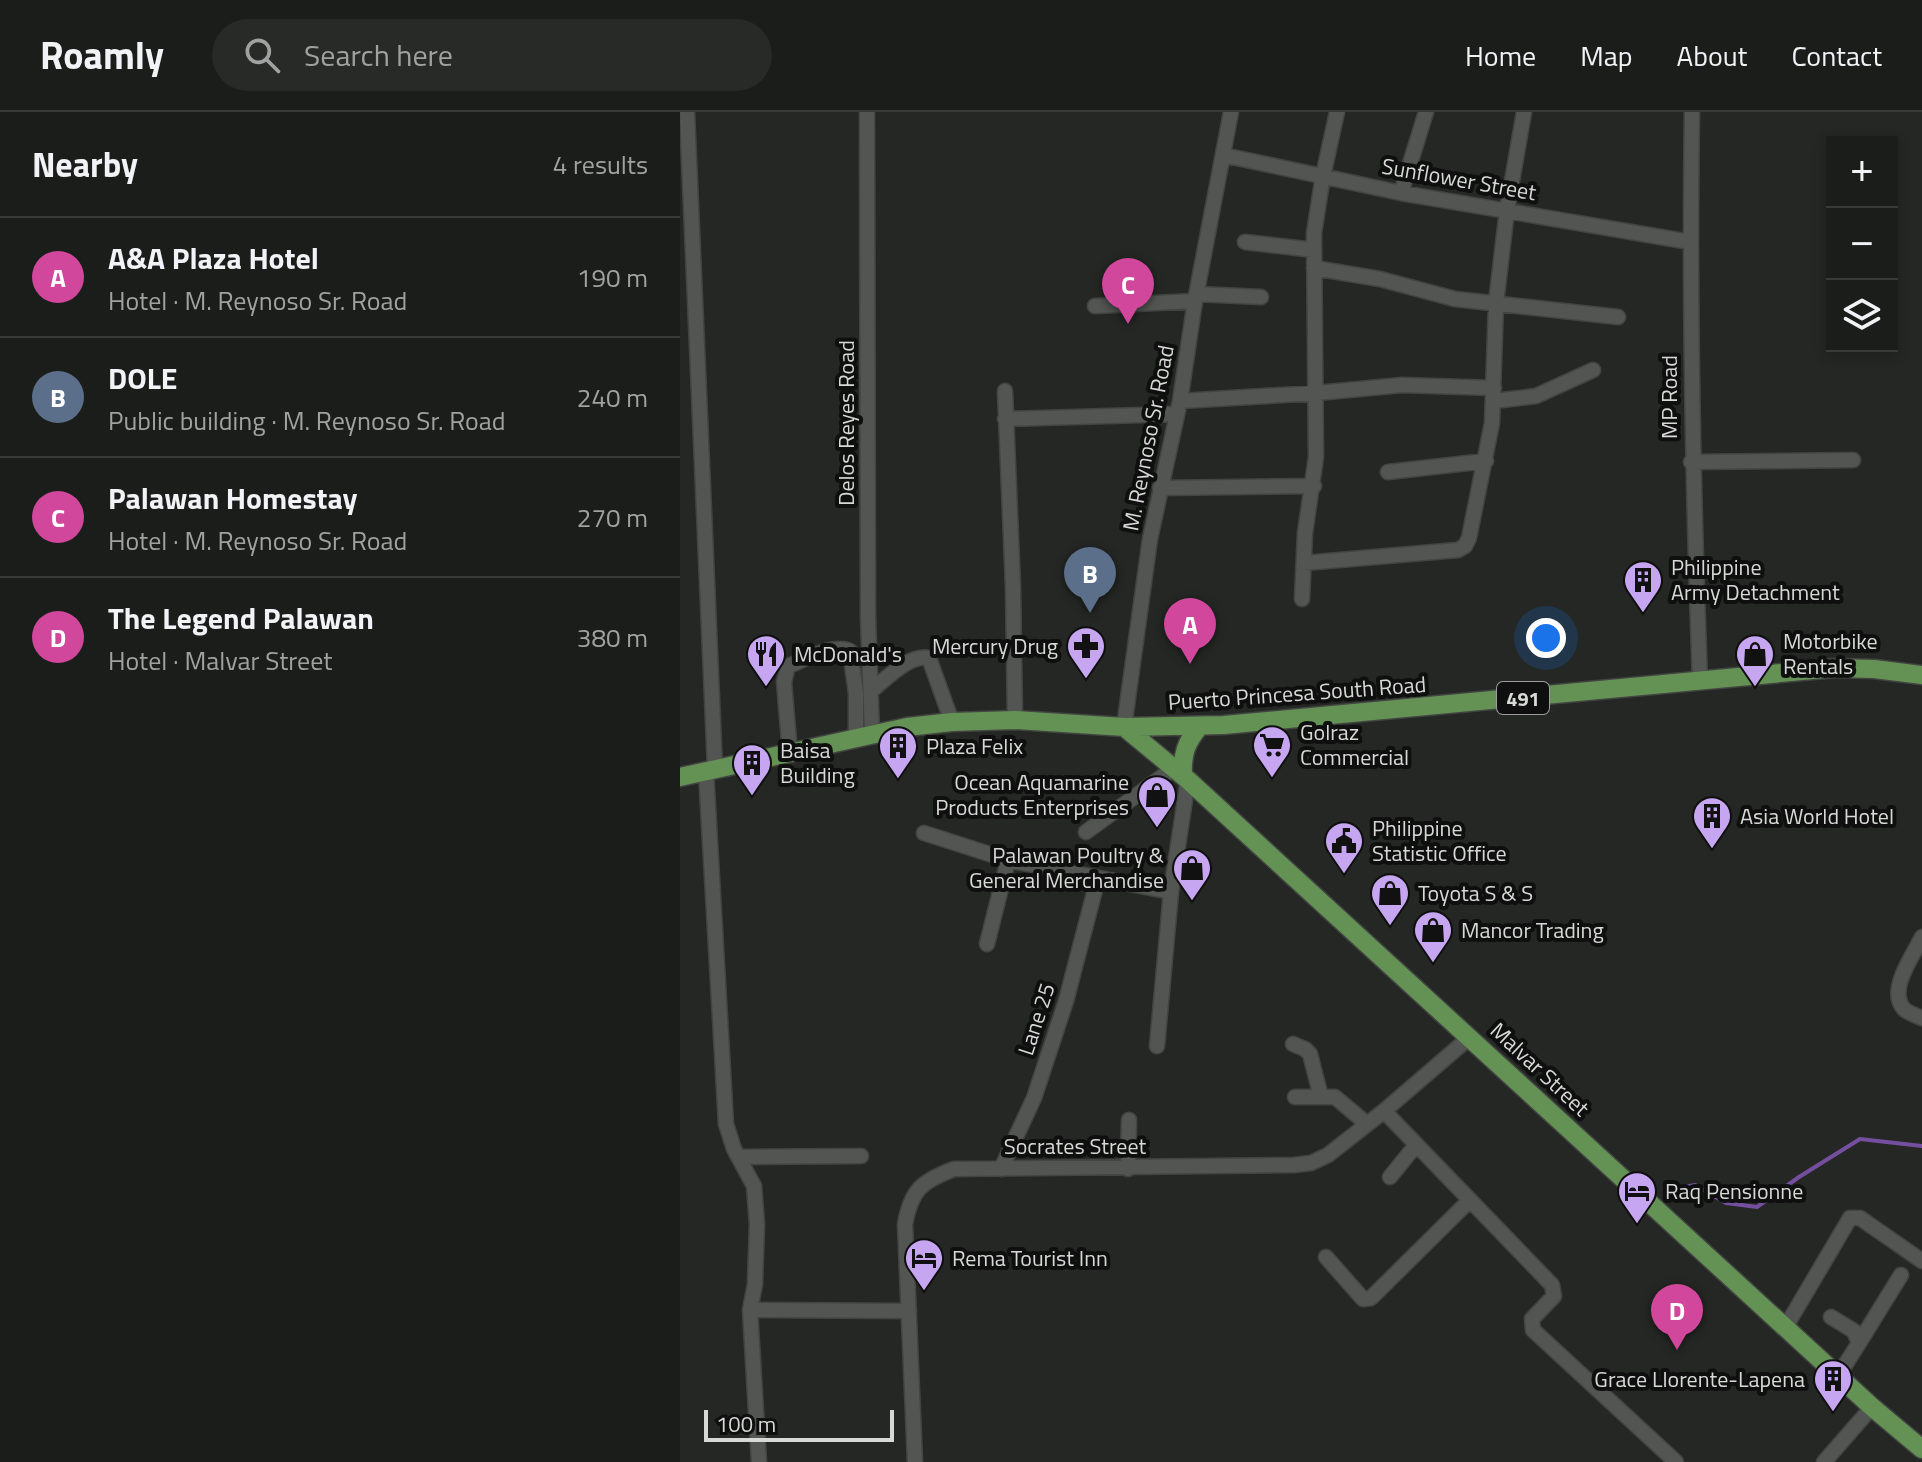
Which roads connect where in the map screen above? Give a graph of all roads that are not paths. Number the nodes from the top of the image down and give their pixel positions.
1 (687, 112) edge
2 (867, 112) edge
3 (1231, 112) edge
4 (1337, 112) edge
5 (1426, 112) edge
6 (1524, 112) edge
7 (1692, 112) edge
8 (1223, 155) junction
9 (1323, 176) junction
10 (1401, 193) junction
11 (1507, 210) junction
12 (1245, 242) dead end
13 (1690, 242) junction
14 (1314, 250) junction
15 (1314, 268) junction
16 (1261, 297) dead end
17 (1196, 298) junction
18 (1496, 303) junction
19 (1095, 306) dead end
20 (1618, 317) dead end
21 (1593, 370) dead end
22 (1005, 391) dead end
23 (1317, 393) junction
24 (1494, 395) junction
25 (1178, 407) junction
26 (1005, 419) junction
27 (1853, 460) dead end
28 (1486, 461) junction
29 (1691, 462) junction
30 (1388, 472) dead end
31 (1314, 486) junction
32 (1160, 488) junction
33 (1304, 563) junction
34 (1302, 599) dead end
35 (869, 647) junction
36 (850, 651) junction
37 (1922, 675) edge
38 (1700, 681) junction
39 (871, 691) junction
40 (1015, 720) junction
41 (952, 722) junction
42 (1200, 726) junction
43 (1124, 727) junction
44 (864, 736) junction
45 (790, 753) junction
46 (710, 770) junction
47 (1182, 775) junction
48 (680, 777) edge
49 (1086, 832) dead end
50 (924, 833) dead end
51 (1008, 860) junction
52 (1098, 878) junction
53 (1171, 892) junction
54 (1922, 937) edge
55 (987, 944) dead end
56 (1922, 1018) edge
57 (1470, 1037) junction
58 (1293, 1044) dead end
59 (1157, 1046) dead end
60 (1295, 1097) dead end
61 (1321, 1097) junction
62 (1384, 1111) junction
63 (1129, 1120) dead end
64 (1367, 1124) junction
65 (1416, 1145) junction
66 (861, 1156) dead end
67 (738, 1157) junction
68 (1001, 1169) junction
69 (1128, 1169) junction
70 (1390, 1177) dead end
71 (1469, 1201) junction
72 (1326, 1257) dead end
73 (1922, 1261) edge
74 (1901, 1275) dead end
75 (750, 1310) junction
76 (909, 1311) junction
77 (1831, 1317) dead end
78 (1785, 1328) junction
79 (1859, 1343) junction
80 (1838, 1376) junction
81 (1872, 1407) junction
82 (1922, 1449) edge
83 (1666, 1459) edge
84 (759, 1462) edge
85 (915, 1462) edge
86 (1824, 1462) edge

1 - 46 street
2 - 35 street, Delos Reyes Road
3 - 8 street, M. Reynoso Sr. Road
4 - 9 street
5 - 10 street
6 - 11 street
7 - 13 street, MP Road
8 - 9 street, Sunflower Street
8 - 17 street, M. Reynoso Sr. Road
9 - 10 street, Sunflower Street
9 - 14 street
10 - 11 street, Sunflower Street
11 - 13 street, Sunflower Street
11 - 18 street
12 - 14 street
13 - 29 street, MP Road
14 - 15 street
15 - 18 street
15 - 23 street
16 - 17 street
17 - 19 street
17 - 25 street, M. Reynoso Sr. Road
18 - 20 street
18 - 24 street
21 - 24 street
22 - 26 street
23 - 24 street
23 - 25 street
23 - 31 street
24 - 28 street
25 - 26 street
25 - 32 street, M. Reynoso Sr. Road
26 - 40 street
27 - 29 street
28 - 30 street
28 - 33 street
29 - 38 street, MP Road
31 - 32 street
31 - 33 street
32 - 43 street, M. Reynoso Sr. Road
33 - 34 street
35 - 36 street
35 - 39 street, Delos Reyes Road
36 - 44 street
36 - 45 street
37 - 38 main road, Puerto Princesa South Road / 491
38 - 42 main road, Puerto Princesa South Road / 491
39 - 41 street
39 - 44 street, Delos Reyes Road
40 - 41 main road, Puerto Princesa South Road / 491
40 - 43 main road, Puerto Princesa South Road / 491
41 - 44 main road, Puerto Princesa South Road / 491
42 - 43 main road, Puerto Princesa South Road / 491
42 - 47 main road
43 - 47 main road, Malvar Street
44 - 45 main road, Puerto Princesa South Road / 491
45 - 46 main road, Puerto Princesa South Road / 491
46 - 48 main road, Puerto Princesa South Road / 491
46 - 67 street
47 - 49 street
47 - 53 street
47 - 57 main road, Malvar Street
50 - 51 street
51 - 52 street
51 - 55 street
52 - 53 street
52 - 68 street, Lane 25
53 - 59 street
54 - 56 street
57 - 62 street, Socrates Street
57 - 78 main road, Malvar Street
58 - 61 street
60 - 61 street
61 - 64 street
62 - 64 street, Socrates Street
62 - 65 street
63 - 69 street
64 - 69 street, Socrates Street
65 - 70 street
65 - 71 street
66 - 67 street
67 - 75 street
68 - 69 street, Socrates Street
68 - 76 street, Socrates Street
71 - 72 street
71 - 83 street
73 - 78 street
74 - 79 street
75 - 76 street
75 - 84 street
76 - 85 street, Socrates Street
77 - 79 street
78 - 80 main road, Malvar Street
79 - 80 street
80 - 81 main road, Malvar Street
81 - 82 main road, Malvar Street
81 - 86 street

